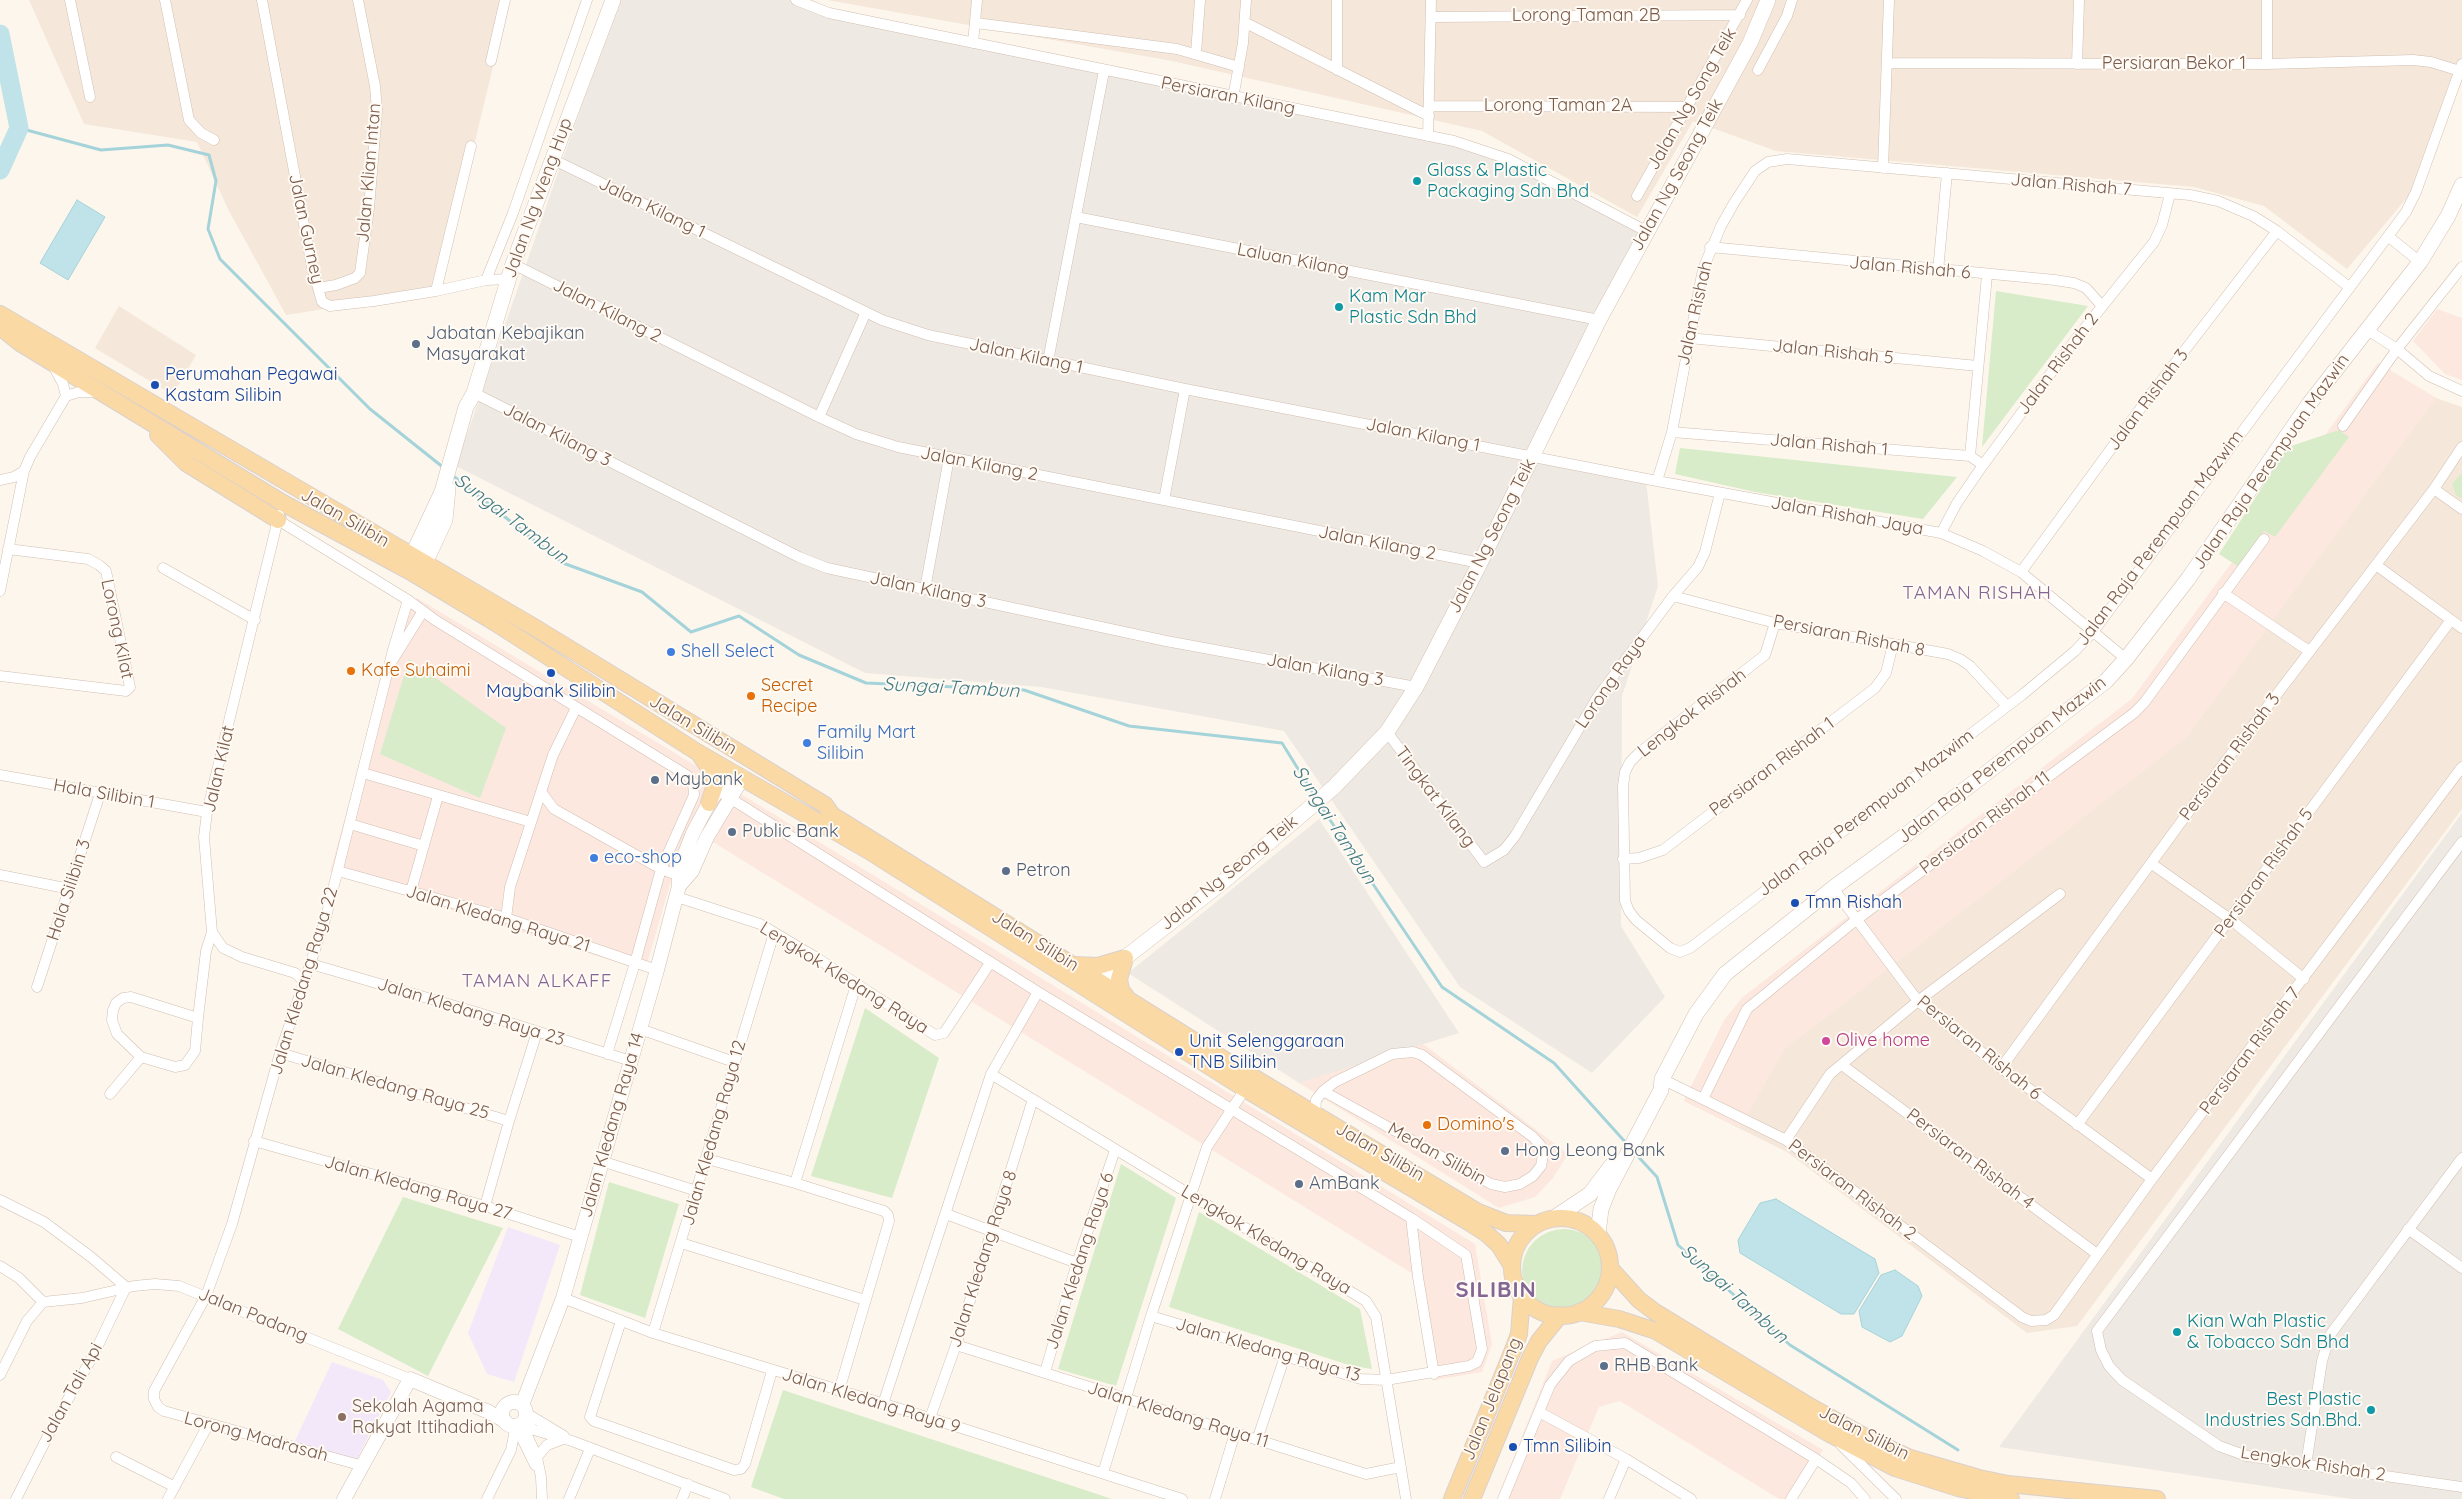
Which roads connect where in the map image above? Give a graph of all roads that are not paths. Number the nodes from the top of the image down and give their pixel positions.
1 (70, 0) edge
2 (165, 0) edge
3 (262, 0) edge
4 (358, 0) edge
5 (505, 0) edge
6 (587, 0) edge
7 (613, 0) edge
8 (796, 0) edge
9 (977, 0) edge
10 (1200, 0) edge
11 (1246, 0) edge
12 (1337, 0) edge
13 (1431, 0) edge
14 (1747, 0) edge
15 (1768, 0) edge
16 (1792, 0) edge
17 (1889, 0) edge
18 (2079, 0) edge
19 (2267, 0) edge
20 (1740, 15) junction
21 (1431, 17) junction
22 (976, 23) junction
23 (1246, 23) junction
24 (973, 43) junction
25 (1196, 53) junction
26 (491, 61) dead end
27 (1887, 63) junction
28 (2077, 64) junction
29 (2267, 64) junction
30 (1239, 67) junction
31 (2461, 68) edge
32 (1337, 70) junction
33 (1758, 70) dead end
34 (1104, 71) junction
35 (90, 97) dead end
36 (1233, 98) junction
37 (1687, 107) junction
38 (1429, 111) junction
39 (1428, 136) junction
40 (214, 140) dead end
41 (471, 146) dead end
42 (552, 159) junction
43 (1768, 162) joint
44 (1883, 168) junction
45 (1947, 173) junction
46 (2462, 185) edge
47 (2170, 194) junction
48 (1637, 196) dead end
49 (1076, 217) junction
50 (1646, 231) junction
51 (2277, 231) junction
52 (2389, 237) junction
53 (1710, 247) junction
54 (2420, 262) junction
55 (513, 264) junction
56 (2462, 267) edge
57 (1938, 271) junction
58 (1987, 275) junction
59 (508, 279) junction
60 (486, 280) junction
61 (2349, 286) junction
62 (318, 288) junction
63 (436, 291) junction
64 (2102, 306) junction
65 (866, 312) junction
66 (0, 314) edge
67 (1599, 320) junction
68 (0, 327) edge
69 (2366, 329) junction
70 (1689, 338) junction
71 (2397, 349) junction
72 (47, 359) junction
73 (1048, 361) junction
74 (1978, 366) junction
75 (91, 368) junction
76 (1185, 389) junction
77 (2462, 391) edge
78 (104, 393) junction
79 (66, 396) junction
80 (473, 396) junction
81 (141, 416) junction
82 (819, 417) junction
83 (2343, 426) dead end
84 (1672, 432) junction
85 (2462, 447) edge
86 (1532, 456) junction
87 (1970, 456) junction
88 (949, 458) junction
89 (1983, 465) junction
90 (258, 466) junction
91 (24, 471) junction
92 (0, 480) edge
93 (1657, 481) junction
94 (2434, 488) junction
95 (1720, 493) junction
96 (1164, 500) junction
97 (283, 503) junction
98 (2462, 510) edge
99 (278, 520) junction
100 (1941, 533) junction
101 (2264, 539) dead end
102 (8, 549) junction
103 (1480, 563) junction
104 (416, 564) junction
105 (2376, 565) junction
106 (163, 568) dead end
107 (2021, 572) junction
108 (925, 589) junction
109 (0, 591) edge
110 (2223, 593) junction
111 (1673, 596) junction
112 (408, 600) junction
113 (423, 611) junction
114 (255, 620) junction
115 (2451, 620) junction
116 (1774, 623) junction
117 (2462, 628) edge
118 (2093, 632) junction
119 (1894, 644) junction
120 (2309, 651) junction
121 (2126, 659) junction
122 (391, 662) junction
123 (0, 676) edge
124 (1416, 686) junction
125 (633, 688) junction
126 (2007, 706) junction
127 (576, 708) junction
128 (1387, 732) junction
129 (697, 752) junction
130 (2462, 767) edge
131 (740, 772) junction
132 (364, 773) junction
133 (0, 775) edge
134 (542, 793) junction
135 (100, 794) junction
136 (438, 796) junction
137 (713, 796) junction
138 (731, 799) junction
139 (554, 809) junction
140 (207, 812) junction
141 (832, 815) junction
142 (532, 819) junction
143 (350, 824) junction
144 (2462, 842) edge
145 (424, 846) junction
146 (1623, 859) junction
147 (1484, 862) joint
148 (2152, 864) junction
149 (661, 869) junction
150 (338, 871) junction
151 (0, 875) edge
152 (680, 884) junction
153 (1833, 888) junction
154 (70, 889) junction
155 (411, 891) junction
156 (2060, 894) dead end
157 (506, 918) junction
158 (2230, 919) junction
159 (1856, 920) junction
160 (212, 932) junction
161 (774, 933) junction
162 (1690, 948) joint
163 (1125, 958) junction
164 (990, 962) junction
165 (635, 963) junction
166 (310, 964) junction
167 (1071, 964) junction
168 (657, 970) junction
169 (2304, 979) junction
170 (304, 981) junction
171 (1102, 982) junction
172 (856, 985) junction
173 (37, 987) dead end
174 (1038, 992) junction
175 (1127, 999) junction
176 (1918, 1001) junction
177 (1110, 1005) junction
178 (198, 1018) junction
179 (640, 1028) junction
180 (537, 1032) junction
181 (280, 1053) junction
182 (607, 1054) junction
183 (140, 1058) junction
184 (631, 1061) junction
185 (734, 1062) junction
186 (1842, 1064) junction
187 (1233, 1065) junction
188 (2000, 1068) junction
189 (991, 1074) junction
190 (1662, 1079) junction
191 (1245, 1089) junction
192 (1323, 1091) junction
193 (110, 1094) dead end
194 (1033, 1099) junction
195 (1702, 1099) junction
196 (1231, 1107) junction
197 (1310, 1108) junction
198 (509, 1121) junction
199 (2077, 1124) junction
200 (1323, 1136) junction
201 (1786, 1140) junction
202 (254, 1142) junction
203 (1115, 1150) junction
204 (2462, 1158) edge
205 (707, 1159) junction
206 (601, 1161) junction
207 (1612, 1174) junction
208 (2152, 1179) junction
209 (795, 1183) junction
210 (697, 1191) junction
211 (1191, 1195) junction
212 (0, 1200) edge
213 (485, 1206) junction
214 (946, 1214) junction
215 (1411, 1218) junction
216 (1554, 1218) junction
217 (1537, 1224) junction
218 (2408, 1229) junction
219 (992, 1230) junction
220 (1598, 1234) junction
221 (580, 1237) junction
222 (681, 1243) junction
223 (2097, 1254) junction
224 (1077, 1263) junction
225 (0, 1266) edge
226 (1512, 1266) junction
227 (1610, 1268) junction
228 (2462, 1268) edge
229 (126, 1287) junction
230 (206, 1296) junction
231 (1522, 1296) junction
232 (563, 1298) junction
233 (865, 1300) junction
234 (43, 1302) junction
235 (1579, 1312) junction
236 (1151, 1316) junction
237 (1560, 1316) junction
238 (621, 1321) junction
239 (2031, 1321) joint
240 (653, 1333) junction
241 (956, 1345) junction
242 (1285, 1356) junction
243 (772, 1371) junction
244 (1045, 1372) junction
245 (1434, 1374) junction
246 (0, 1375) edge
247 (410, 1379) junction
248 (1386, 1380) junction
249 (839, 1391) junction
250 (154, 1400) joint
251 (1126, 1400) junction
252 (883, 1404) junction
253 (1539, 1412) junction
254 (516, 1415) junction
255 (930, 1418) junction
256 (208, 1425) junction
257 (1235, 1433) junction
258 (1828, 1433) junction
259 (568, 1440) junction
260 (1257, 1440) junction
261 (590, 1449) junction
262 (116, 1457) dead end
263 (534, 1458) junction
264 (1626, 1459) junction
265 (1816, 1459) junction
266 (506, 1460) junction
267 (2306, 1465) junction
268 (363, 1466) junction
269 (1401, 1466) junction
270 (1103, 1473) junction
271 (688, 1484) junction
272 (175, 1487) junction
273 (2462, 1487) edge
274 (1151, 1494) edge
275 (16, 1499) edge
276 (168, 1499) edge
277 (344, 1499) edge
278 (487, 1499) edge
279 (542, 1499) edge
280 (569, 1499) edge
281 (682, 1499) edge
282 (725, 1499) edge
283 (1182, 1499) edge
284 (1215, 1499) edge
285 (1406, 1499) edge
286 (1452, 1499) edge
287 (1472, 1499) edge
288 (1503, 1499) edge
289 (1609, 1499) edge
290 (1692, 1499) edge
291 (1791, 1499) edge
292 (1865, 1499) edge
293 (1896, 1499) edge
294 (2011, 1499) edge
295 (2158, 1499) edge

1 - 35 street
2 - 40 street
3 - 62 street, Jalan Gurney
4 - 62 street, Jalan Klian Intan
5 - 26 street
6 - 60 street
7 - 42 main road, Jalan Ng Weng Hup
8 - 24 street, Persiaran Kilang
9 - 22 street
10 - 25 street
11 - 23 street
12 - 32 street
13 - 21 street
14 - 20 street, Jalan Ng Song Teik
15 - 50 main road, Jalan Ng Seong Teik
16 - 33 street
17 - 27 street
18 - 28 street
19 - 29 street
20 - 21 street, Lorong Taman 2B
20 - 37 street, Jalan Ng Song Teik
21 - 38 street
22 - 24 street
22 - 25 street
23 - 30 street
23 - 32 street
24 - 34 street, Persiaran Kilang
25 - 30 street
27 - 28 street, Persiaran Bekor 1
27 - 44 street
28 - 29 street, Persiaran Bekor 1
29 - 31 street, Persiaran Bekor 1
30 - 36 street
31 - 52 street, Jalan Raja Perempuan Mazwim
32 - 38 street
34 - 36 street, Persiaran Kilang
34 - 49 street
36 - 39 street, Persiaran Kilang
37 - 38 street, Lorong Taman 2A
37 - 48 street, Jalan Ng Song Teik
38 - 39 street
39 - 50 street, Persiaran Kilang
41 - 63 street
42 - 55 main road, Jalan Ng Weng Hup
42 - 65 street, Jalan Kilang 1
43 - 44 street, Jalan Rishah 7
43 - 53 street, Jalan Rishah
44 - 45 street, Jalan Rishah 7
45 - 47 street, Jalan Rishah 7
45 - 57 street
46 - 54 main road, Jalan Raja Perempuan Mazwin
47 - 51 street, Jalan Rishah 7
47 - 64 street, Jalan Rishah 2
49 - 67 street, Laluan Kilang
49 - 73 street
50 - 67 main road, Jalan Ng Seong Teik
51 - 61 street, Jalan Rishah 7
51 - 107 street, Jalan Rishah 3
52 - 54 street
52 - 61 street, Jalan Raja Perempuan Mazwim
53 - 57 street, Jalan Rishah 6
53 - 70 street, Jalan Rishah
54 - 69 main road, Jalan Raja Perempuan Mazwin
55 - 59 main road, Jalan Ng Weng Hup
55 - 82 street, Jalan Kilang 2
56 - 71 street
57 - 58 street, Jalan Rishah 6
58 - 64 street, Jalan Rishah 6
58 - 74 street
59 - 60 street, Jalan Gurney
59 - 80 main road, Jalan Ng Weng Hup
60 - 63 street, Jalan Gurney
61 - 118 street, Jalan Raja Perempuan Mazwim
62 - 63 street, Jalan Gurney
64 - 89 street, Jalan Rishah 2
65 - 73 street, Jalan Kilang 1
65 - 82 street
66 - 75 main road, Jalan Silibin
67 - 86 main road, Jalan Ng Seong Teik
68 - 72 main road, Jalan Silibin
69 - 71 street
69 - 121 main road, Jalan Raja Perempuan Mazwin
70 - 74 street, Jalan Rishah 5
70 - 84 street, Jalan Rishah
71 - 77 street
71 - 83 street
72 - 78 main road, Jalan Silibin
72 - 79 street
73 - 76 street, Jalan Kilang 1
74 - 87 street
75 - 78 main road
75 - 90 main road, Jalan Silibin
76 - 86 street, Jalan Kilang 1
76 - 96 street
78 - 79 street
78 - 81 main road, Jalan Silibin
79 - 91 street
80 - 104 main road, Jalan Ng Weng Hup
80 - 108 street, Jalan Kilang 3
81 - 97 main road, Jalan Silibin
81 - 99 main road
82 - 88 street, Jalan Kilang 2
84 - 87 street, Jalan Rishah 1
84 - 93 street, Jalan Rishah
85 - 94 street, Persiaran Rishah 3
86 - 93 street, Jalan Rishah Jaya
86 - 103 main road, Jalan Ng Seong Teik
87 - 89 street
88 - 96 street, Jalan Kilang 2
88 - 108 street
89 - 100 street, Jalan Rishah 2
90 - 97 main road
90 - 104 main road, Jalan Silibin
91 - 92 street
91 - 102 street
93 - 95 street, Jalan Rishah Jaya
94 - 98 street
94 - 105 street, Persiaran Rishah 3
95 - 100 street, Jalan Rishah Jaya
95 - 111 street, Lorong Raya
96 - 103 street, Jalan Kilang 2
97 - 99 street, Jalan Kilat
97 - 104 main road, Jalan Silibin
99 - 112 street
99 - 114 street, Jalan Kilat
100 - 107 street, Jalan Rishah Jaya
101 - 110 street, Persiaran Rishah 11
102 - 109 street
102 - 123 street, Lorong Kilat
103 - 124 main road, Jalan Ng Seong Teik
104 - 125 main road, Jalan Silibin
104 - 129 main road, Jalan Silibin
105 - 115 street
105 - 120 street, Persiaran Rishah 3
106 - 114 street
107 - 118 street, Jalan Rishah Jaya
108 - 124 street, Jalan Kilang 3
110 - 120 street
110 - 159 street, Persiaran Rishah 11
111 - 116 street, Persiaran Rishah 8
111 - 147 street, Lorong Raya
112 - 113 street
112 - 122 street, Jalan Kledang Raya 22
113 - 122 street, Jalan Kledang Raya 22
113 - 127 street
114 - 140 street, Jalan Kilat
115 - 117 street
115 - 158 street, Persiaran Rishah 5
116 - 119 street, Persiaran Rishah 8
116 - 146 street, Lengkok Rishah
118 - 121 street, Jalan Rishah Jaya
118 - 126 street, Jalan Raja Perempuan Mazwim
119 - 126 street, Persiaran Rishah 8
119 - 146 street, Persiaran Rishah 1
120 - 148 street, Persiaran Rishah 3
121 - 153 main road, Jalan Raja Perempuan Mazwin
122 - 132 street, Jalan Kledang Raya 22
124 - 128 main road, Jalan Ng Seong Teik
125 - 131 main road
125 - 141 main road, Jalan Silibin
126 - 162 street, Jalan Raja Perempuan Mazwim
127 - 134 street
127 - 149 street
128 - 147 street, Tingkat Kilang
128 - 163 main road, Jalan Ng Seong Teik
129 - 131 main road, Jalan Silibin
129 - 137 main road
130 - 169 street, Persiaran Rishah 7
131 - 137 street, Jalan Kledang Raya 14
131 - 138 street, Jalan Kledang Raya 14
131 - 141 main road
131 - 177 main road, Jalan Silibin
132 - 136 street
132 - 143 street, Jalan Kledang Raya 22
133 - 135 street, Hala Silibin 1
134 - 139 street
134 - 142 street
135 - 140 street, Hala Silibin 1
135 - 154 street, Hala Silibin 3
136 - 142 street
136 - 145 street
137 - 138 street
137 - 152 street, Jalan Kledang Raya 14
138 - 152 street, Jalan Kledang Raya 14
138 - 164 street
139 - 142 street
139 - 149 street, Lengkok Kledang Raya
140 - 160 street, Jalan Kilat
141 - 167 main road, Jalan Silibin
142 - 157 street
143 - 145 street
143 - 150 street, Jalan Kledang Raya 22
144 - 267 street, Lengkok Rishah 2
145 - 155 street
146 - 162 street, Lengkok Rishah
148 - 158 street
148 - 188 street, Persiaran Rishah 3
149 - 152 street, Lengkok Kledang Raya
149 - 165 street
150 - 155 street, Jalan Kledang Raya 21
150 - 166 street, Jalan Kledang Raya 22
151 - 154 street
152 - 161 street, Lengkok Kledang Raya
152 - 168 street, Jalan Kledang Raya 14
153 - 159 street, Persiaran Rishah 6
153 - 190 main road, Jalan Raja Perempuan Mazwin
154 - 173 street, Hala Silibin 3
155 - 157 street, Jalan Kledang Raya 21
156 - 176 street
157 - 165 street, Jalan Kledang Raya 21
158 - 169 street
158 - 199 street, Persiaran Rishah 5
159 - 176 street, Persiaran Rishah 6
159 - 195 street, Persiaran Rishah 11
160 - 170 street
160 - 178 street
161 - 172 street, Lengkok Kledang Raya
161 - 185 street, Jalan Kledang Raya 12
163 - 167 main road
163 - 171 main road, Jalan Ng Seong Teik
163 - 175 main road
164 - 172 street, Lengkok Kledang Raya
164 - 174 street
165 - 168 street, Jalan Kledang Raya 21
165 - 182 street
166 - 170 street, Jalan Kledang Raya 22
166 - 180 street, Jalan Kledang Raya 23
167 - 171 main road, Jalan Silibin
168 - 179 street, Jalan Kledang Raya 14
169 - 208 street, Persiaran Rishah 7
170 - 181 street, Jalan Kledang Raya 22
171 - 175 main road, Jalan Silibin
171 - 177 main road
172 - 209 street
174 - 189 street
174 - 196 street
175 - 187 main road, Jalan Silibin
176 - 186 street
176 - 188 street, Persiaran Rishah 6
177 - 191 main road, Jalan Silibin
178 - 183 street
178 - 183 street
179 - 184 street, Jalan Kledang Raya 14
179 - 185 street
180 - 182 street, Jalan Kledang Raya 23
180 - 198 street
181 - 198 street, Jalan Kledang Raya 25
181 - 202 street, Jalan Kledang Raya 22
182 - 184 street, Jalan Kledang Raya 23
183 - 193 street
184 - 206 street, Jalan Kledang Raya 14
185 - 205 street, Jalan Kledang Raya 12
186 - 201 street
186 - 223 street, Persiaran Rishah 4
187 - 191 main road
187 - 197 main road, Jalan Silibin
188 - 199 street, Persiaran Rishah 6
189 - 194 street, Lengkok Kledang Raya
189 - 214 street
190 - 195 street, Persiaran Rishah 2
190 - 207 main road, Jalan Raja Perempuan Mazwin
191 - 196 street
191 - 197 main road
191 - 200 main road, Jalan Silibin
192 - 192 street, Medan Silibin
192 - 197 street, Medan Silibin
194 - 203 street, Lengkok Kledang Raya
194 - 219 street, Jalan Kledang Raya 8
195 - 201 street, Persiaran Rishah 2
196 - 211 street
196 - 215 street
197 - 200 main road
197 - 217 main road, Jalan Silibin
198 - 213 street
199 - 208 street, Persiaran Rishah 6
200 - 226 main road, Jalan Silibin
201 - 239 street, Persiaran Rishah 2
202 - 213 street, Jalan Kledang Raya 27
202 - 230 street, Jalan Kledang Raya 22
203 - 211 street, Lengkok Kledang Raya
203 - 224 street, Jalan Kledang Raya 6
204 - 218 street
205 - 209 street
205 - 210 street, Jalan Kledang Raya 12
206 - 210 street
206 - 221 street, Jalan Kledang Raya 14
207 - 216 main road, Jalan Raja Perempuan Mazwin
207 - 220 main road, Jalan Raja Perempuan Mazwin
208 - 223 street, Persiaran Rishah 7
209 - 233 street
210 - 222 street, Jalan Kledang Raya 12
211 - 236 street
211 - 248 street, Lengkok Kledang Raya
212 - 229 street
213 - 221 street, Jalan Kledang Raya 27
214 - 219 street
214 - 252 street
215 - 245 street
215 - 245 street
216 - 217 main road
216 - 220 main road
217 - 226 main road
218 - 228 street
218 - 267 street
219 - 224 street
219 - 241 street, Jalan Kledang Raya 8
220 - 227 main road
221 - 232 street, Jalan Kledang Raya 14
222 - 233 street
222 - 240 street, Jalan Kledang Raya 12
223 - 239 street, Persiaran Rishah 7
224 - 244 street, Jalan Kledang Raya 6
225 - 234 street
226 - 231 main road
227 - 235 main road
227 - 295 main road, Jalan Silibin
229 - 230 street, Jalan Padang
229 - 234 street, Jalan Padang
229 - 275 street, Jalan Tali Api
230 - 247 street, Jalan Padang
230 - 250 street, Jalan Kledang Raya 22
231 - 237 main road
231 - 286 main road, Jalan Jelapang
232 - 238 street, Jalan Kledang Raya 9
232 - 254 street, Jalan Kledang Raya 14
233 - 249 street
234 - 246 street
235 - 237 main road
235 - 258 main road, Jalan Silibin
236 - 242 street, Jalan Kledang Raya 13
236 - 251 street
237 - 287 main road, Jalan Jelapang
238 - 240 street, Jalan Kledang Raya 9
238 - 243 street
240 - 243 street, Jalan Kledang Raya 9
241 - 244 street, Jalan Kledang Raya 11
241 - 255 street, Jalan Kledang Raya 8
242 - 248 street, Jalan Kledang Raya 13
242 - 260 street
243 - 249 street, Jalan Kledang Raya 9
244 - 251 street, Jalan Kledang Raya 11
245 - 248 street
247 - 254 street, Jalan Padang
247 - 268 street
248 - 269 street, Lengkok Kledang Raya
249 - 252 street, Jalan Kledang Raya 9
250 - 256 street, Lorong Madrasah
251 - 257 street, Jalan Kledang Raya 11
251 - 270 street
252 - 255 street, Jalan Kledang Raya 9
253 - 264 street
253 - 265 street
253 - 288 street
254 - 259 street
254 - 263 street
254 - 266 street
255 - 270 street, Jalan Kledang Raya 9
256 - 268 street, Lorong Madrasah
256 - 272 street
257 - 260 street, Jalan Kledang Raya 11
257 - 284 street
258 - 293 street, Jalan Silibin
258 - 294 main road, Jalan Silibin
259 - 261 street
259 - 263 street
260 - 269 street, Jalan Kledang Raya 11
261 - 271 street
261 - 280 street
262 - 272 street
263 - 266 street
263 - 279 street
264 - 289 street
264 - 290 street
265 - 291 street
265 - 292 street
266 - 278 street
267 - 273 street, Lengkok Rishah 2
268 - 277 street
269 - 285 street, Lengkok Kledang Raya
270 - 274 street, Jalan Kledang Raya 9
271 - 281 street
271 - 282 street
272 - 276 street
274 - 283 street, Jalan Kledang Raya 9

